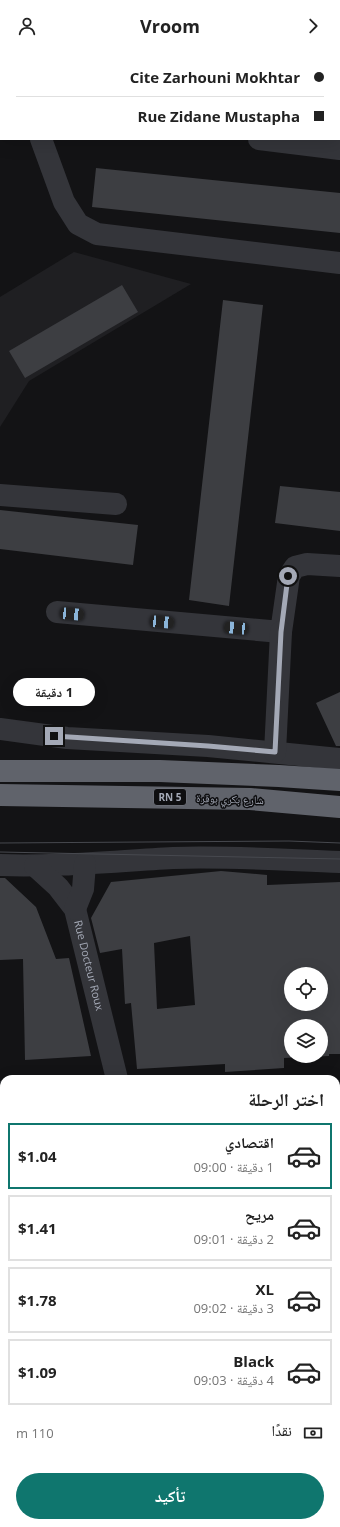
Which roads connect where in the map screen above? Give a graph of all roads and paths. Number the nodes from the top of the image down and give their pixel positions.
1 (41, 140) edge
2 (267, 140) edge
3 (340, 149) edge
4 (340, 263) edge
5 (0, 495) edge
6 (116, 504) dead end
7 (340, 566) edge
8 (57, 612) dead end
9 (281, 632) junction
10 (0, 729) edge
11 (275, 752) junction
12 (340, 759) edge
13 (0, 771) edge
14 (340, 780) edge
15 (0, 795) edge
16 (340, 807) edge
17 (340, 862) edge
18 (85, 864) junction
19 (0, 865) edge
20 (35, 866) junction
21 (75, 909) junction
22 (115, 1075) edge

1 - 4 street
2 - 3 street
5 - 6 street
7 - 9 street
8 - 9 street
9 - 11 street
10 - 11 street
11 - 12 street
13 - 14 highway
15 - 16 highway, شارع بكري بوقرة / RN 5
17 - 18 street
18 - 20 street
18 - 21 street
19 - 20 street
20 - 21 street, Rue Docteur Roux
21 - 22 street, Rue Docteur Roux

